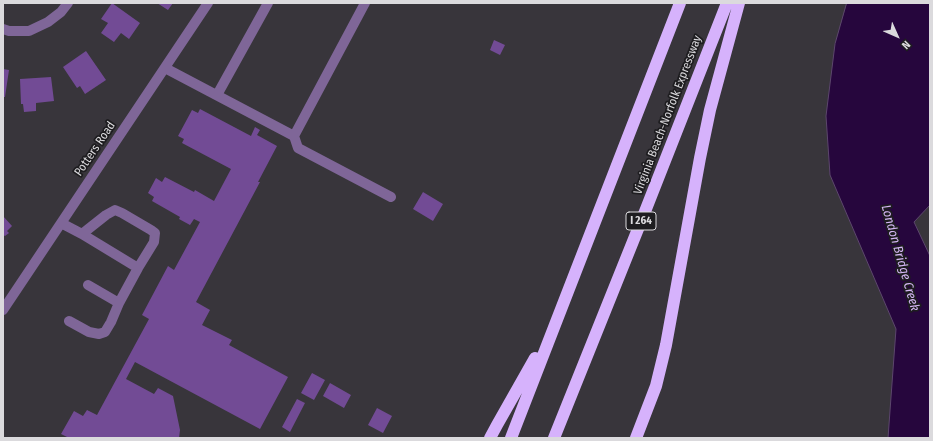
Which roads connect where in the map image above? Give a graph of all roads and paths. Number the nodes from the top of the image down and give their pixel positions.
1 (68, 3) edge
2 (208, 3) edge
3 (268, 3) edge
4 (365, 3) edge
5 (680, 3) edge
6 (727, 3) edge
7 (739, 3) edge
8 (3, 29) edge
9 (165, 68) junction
10 (217, 95) junction
11 (294, 136) junction
12 (391, 197) dead end
13 (61, 223) junction
14 (82, 234) junction
15 (138, 268) junction
16 (88, 285) dead end
17 (119, 303) junction
18 (3, 310) edge
19 (69, 321) dead end
20 (555, 324) junction
21 (490, 438) edge
22 (510, 438) edge
23 (554, 438) edge
24 (636, 438) edge

1 - 8 street
2 - 9 street, Potters Road
3 - 10 street
4 - 11 street
5 - 20 highway
6 - 23 highway, Virginia Beach-Norfolk Expressway / I 264
7 - 24 highway
9 - 10 street
9 - 13 street, Potters Road
10 - 11 street
11 - 12 street
13 - 14 street
13 - 18 street, Potters Road
14 - 15 street
14 - 15 street
15 - 17 street
16 - 17 street
17 - 19 street
20 - 21 highway
20 - 22 highway

